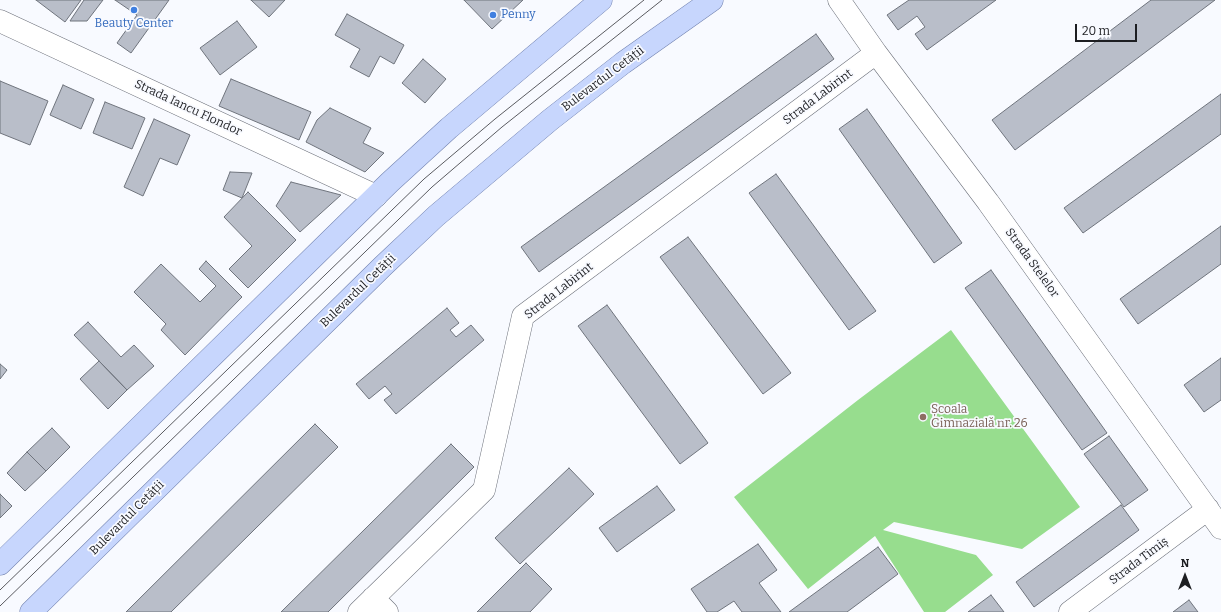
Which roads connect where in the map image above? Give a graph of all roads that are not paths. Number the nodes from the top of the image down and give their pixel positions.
1 (601, 0) edge
2 (712, 0) edge
3 (839, 0) edge
4 (0, 21) edge
5 (876, 53) junction
6 (376, 196) junction
7 (1208, 509) junction
8 (1221, 528) edge
9 (0, 564) edge
10 (373, 607) edge
11 (31, 612) edge
12 (1070, 612) edge

1 - 6 main road
2 - 11 main road, Bulevardul Cetății
3 - 5 street, Strada Stelelor
4 - 6 street, Strada Iancu Flondor
5 - 7 street, Strada Stelelor
5 - 10 street, Strada Labirint
6 - 9 main road
7 - 8 street, Strada Stelelor
7 - 12 street, Strada Timiș

